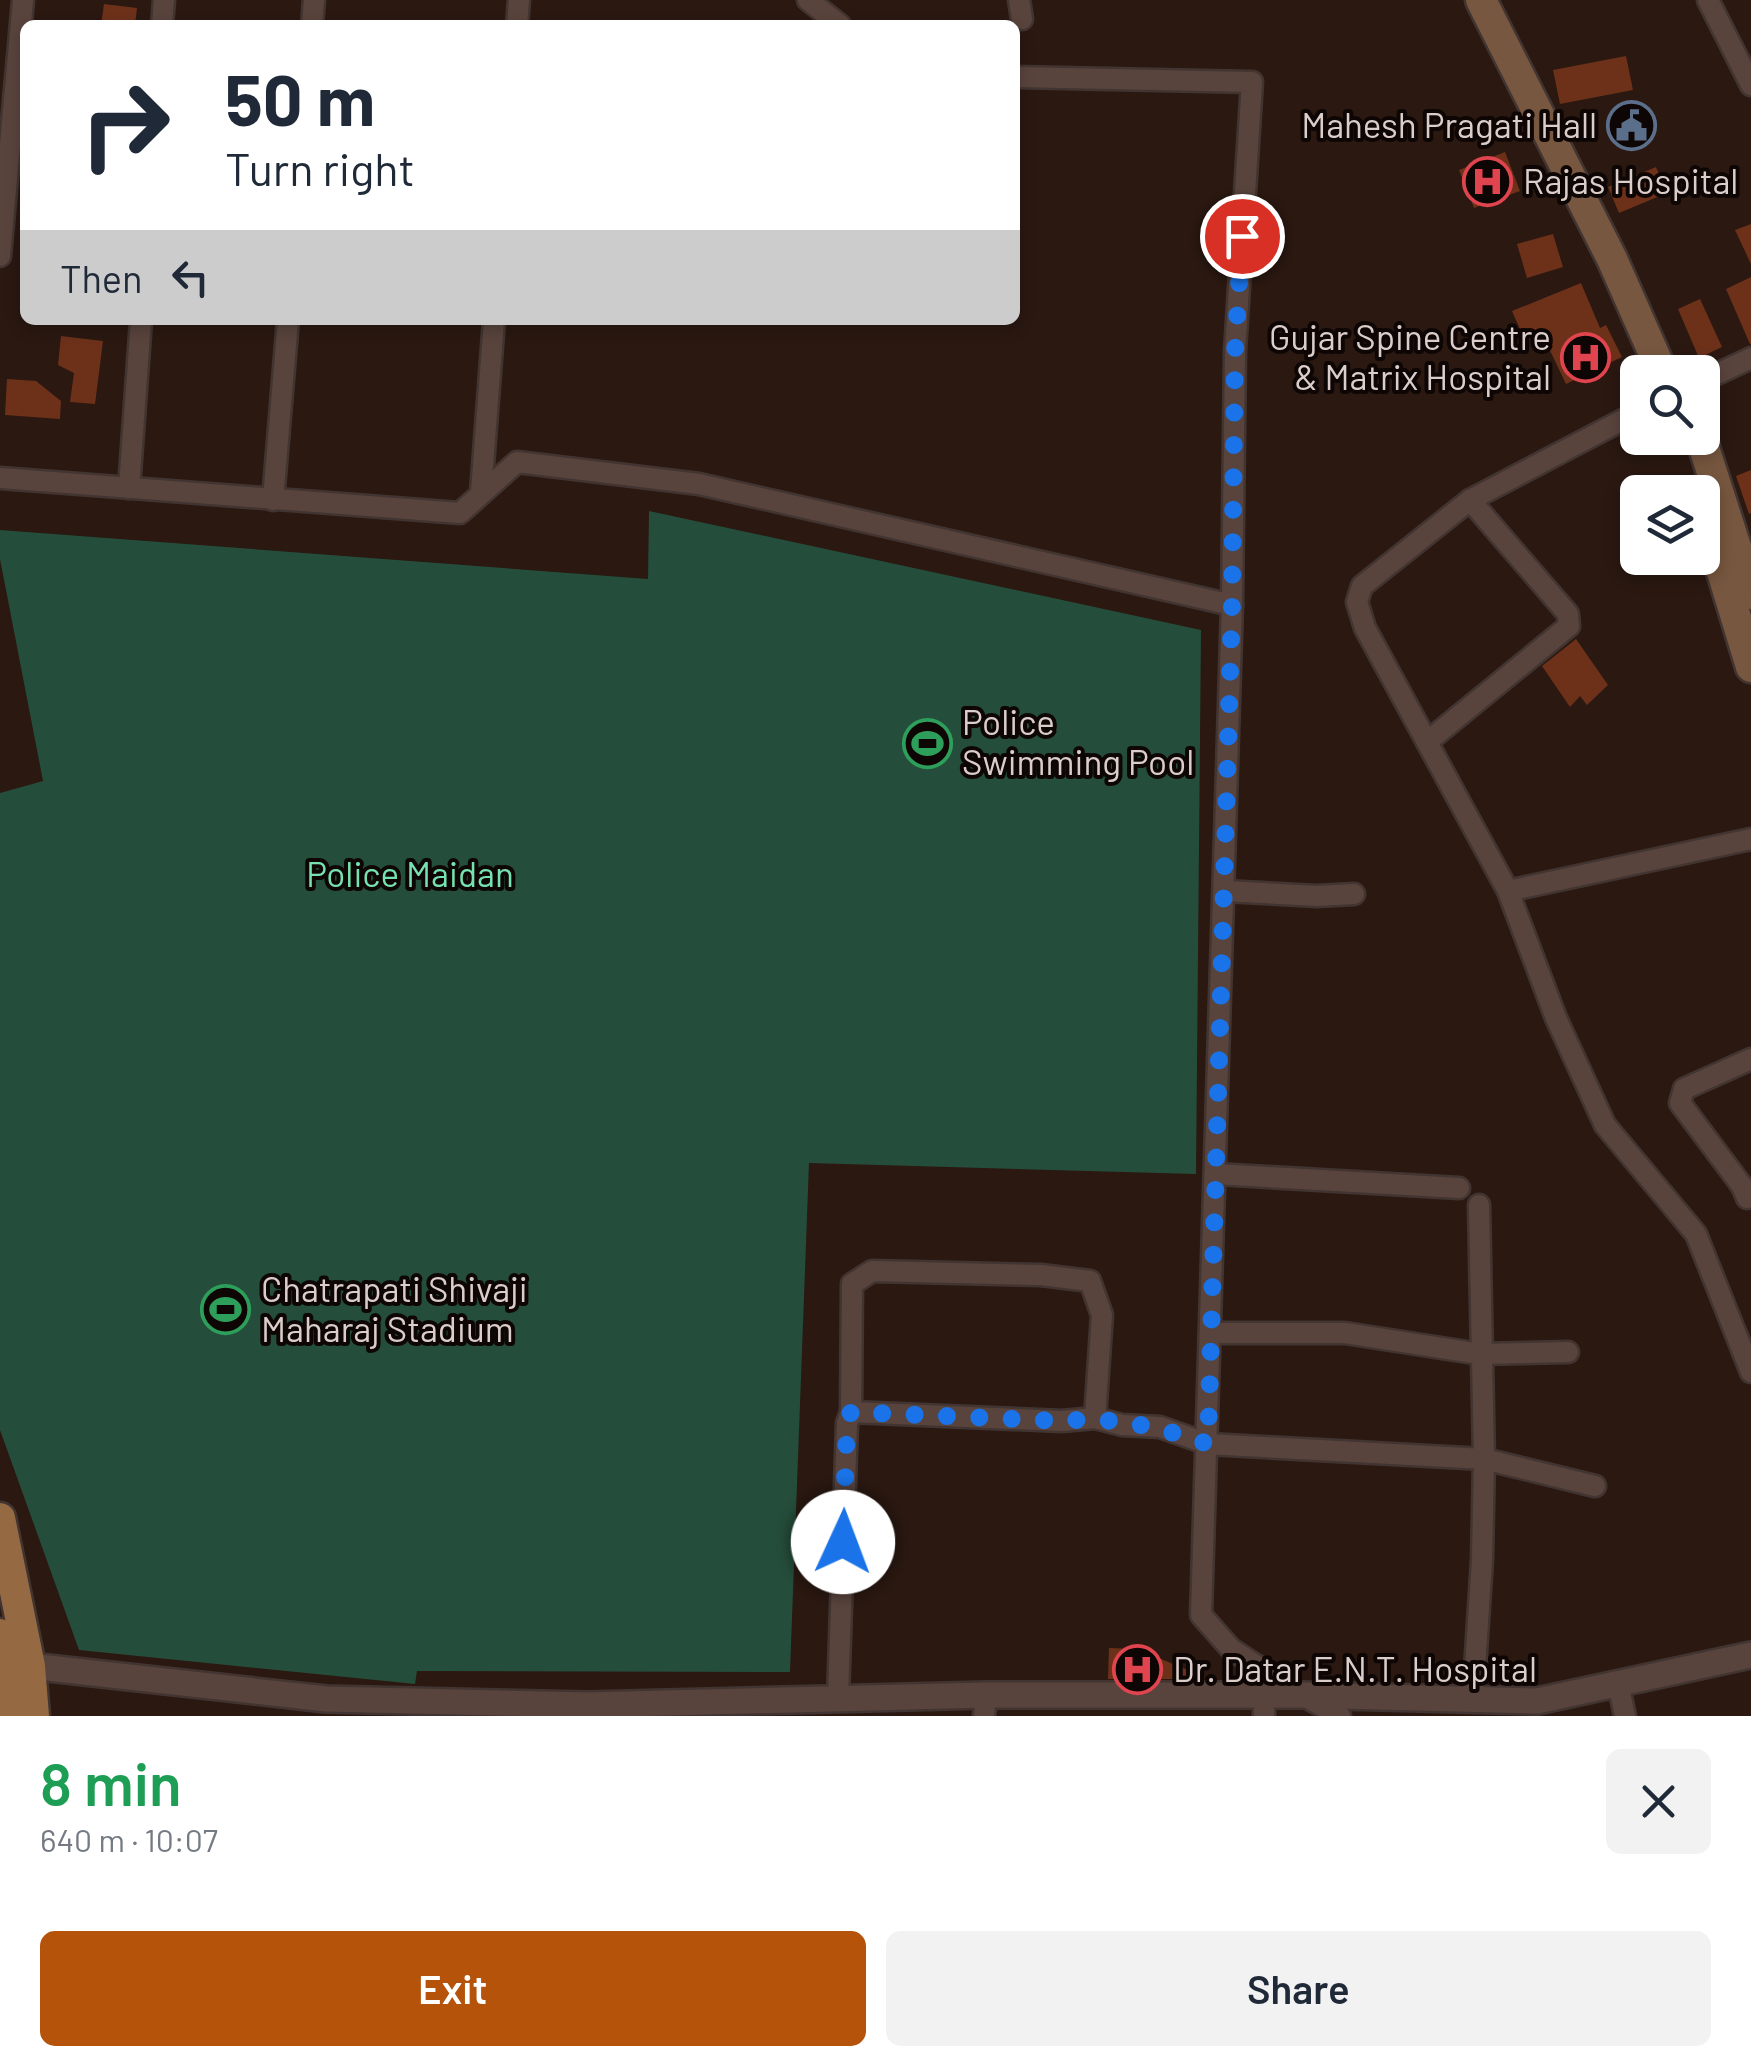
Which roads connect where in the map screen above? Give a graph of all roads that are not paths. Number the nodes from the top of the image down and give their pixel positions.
1 (808, 0) edge
2 (1708, 0) edge
3 (1491, 2) edge
4 (834, 20) edge
5 (20, 33) edge
6 (1020, 77) edge
7 (1750, 83) edge
8 (0, 256) edge
9 (141, 325) edge
10 (288, 325) edge
11 (494, 325) edge
12 (1657, 355) edge
13 (1672, 355) edge
14 (1751, 358) edge
15 (1720, 372) edge
16 (1620, 421) edge
17 (1706, 455) edge
18 (0, 478) edge
19 (128, 488) junction
20 (481, 492) junction
21 (273, 500) junction
22 (1470, 500) junction
23 (1720, 566) edge
24 (1751, 594) edge
25 (1232, 605) junction
26 (1751, 668) edge
27 (1427, 742) junction
28 (1751, 839) edge
29 (1224, 891) junction
30 (1508, 891) junction
31 (1354, 894) dead end
32 (1751, 1059) edge
33 (1216, 1174) junction
34 (1460, 1188) dead end
35 (1747, 1198) dead end
36 (1480, 1205) dead end
37 (1212, 1333) junction
38 (1568, 1352) dead end
39 (1480, 1354) junction
40 (1751, 1372) edge
41 (851, 1412) junction
42 (1096, 1418) junction
43 (1208, 1444) junction
44 (1484, 1459) junction
45 (1595, 1486) dead end
46 (0, 1518) edge
47 (0, 1634) edge
48 (1751, 1655) edge
49 (18, 1667) junction
50 (1618, 1683) junction
51 (1302, 1696) junction
52 (838, 1699) junction
53 (1473, 1699) junction
54 (986, 1706) edge
55 (1264, 1706) edge
56 (804, 1708) edge
57 (14, 1716) edge
58 (34, 1716) edge
59 (1340, 1716) edge
60 (1624, 1716) edge

1 - 4 street
2 - 7 street
3 - 12 main road
3 - 13 main road
5 - 8 street
6 - 25 street
9 - 19 street
10 - 21 street
11 - 20 street
14 - 15 street
16 - 22 street
17 - 24 main road
18 - 19 street
19 - 21 street
20 - 21 street
20 - 25 street
22 - 27 street
22 - 27 street
23 - 26 main road
25 - 29 street
27 - 30 street
28 - 30 street
29 - 31 street
29 - 33 street
30 - 40 street
32 - 35 street
33 - 34 street
33 - 37 street
36 - 39 street
37 - 39 street
37 - 43 street
38 - 39 street
39 - 44 street
41 - 42 street
41 - 42 street
41 - 52 street
42 - 43 street
43 - 44 street
43 - 51 street
44 - 45 street
44 - 53 street
46 - 49 main road
47 - 49 main road
48 - 50 street
49 - 56 street
49 - 57 main road
49 - 58 main road
50 - 53 street
50 - 60 street
51 - 53 street
51 - 55 street
51 - 59 street
52 - 54 street
52 - 56 street
54 - 55 street

